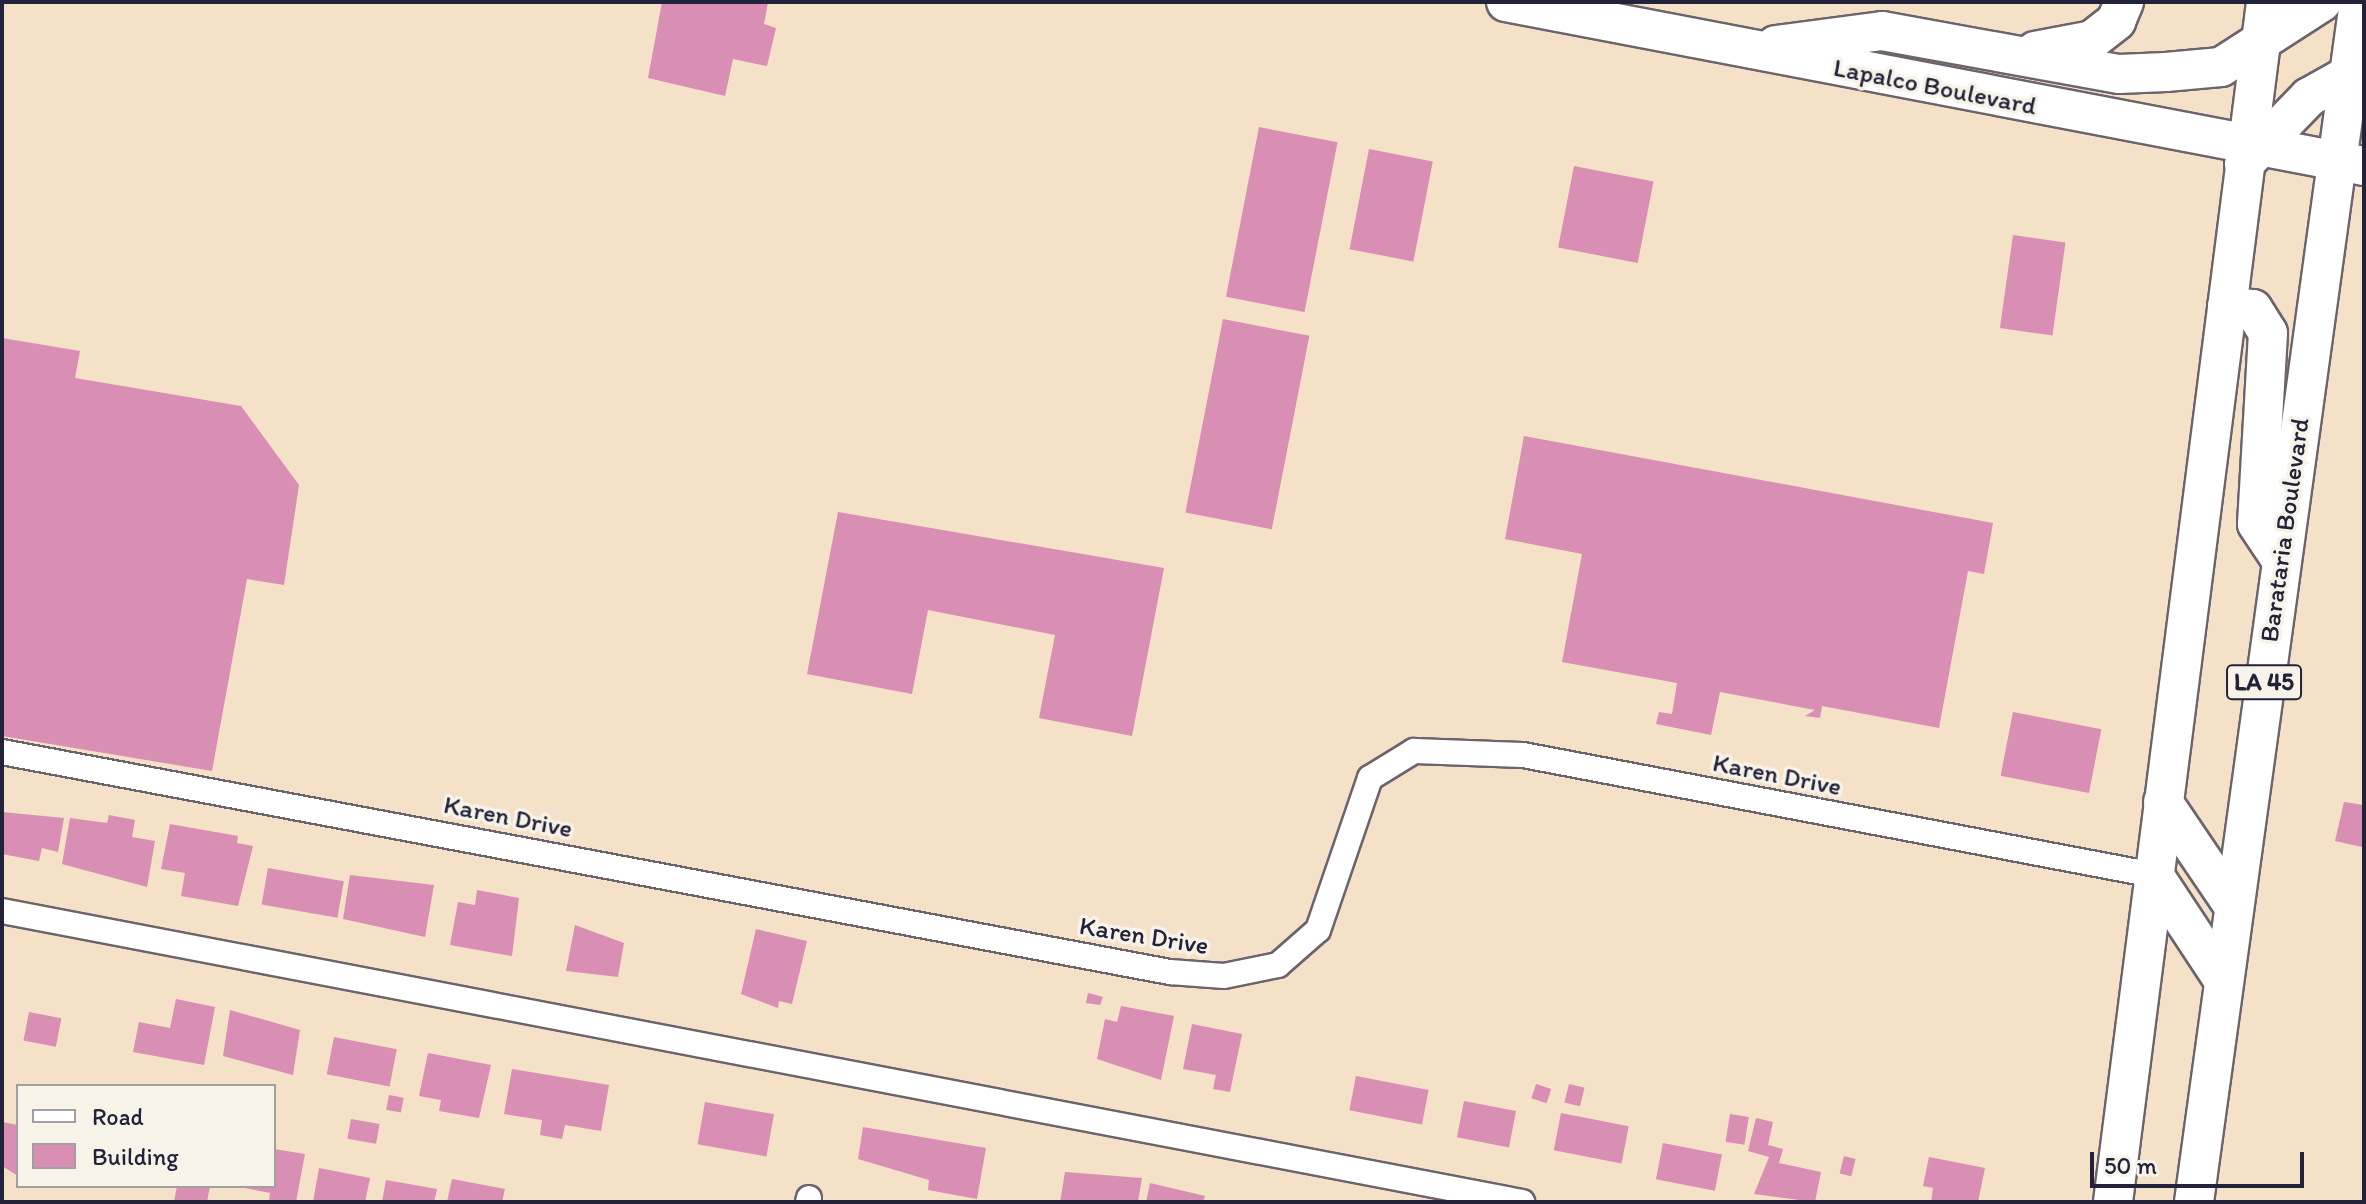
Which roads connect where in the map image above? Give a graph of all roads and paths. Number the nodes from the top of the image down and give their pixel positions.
1 (1506, 2) edge
2 (1627, 2) edge
3 (2124, 2) edge
4 (2266, 2) edge
5 (2348, 4) edge
6 (1679, 38) junction
7 (2260, 41) junction
8 (1741, 50) junction
9 (2008, 56) junction
10 (2356, 70) edge
11 (2249, 153) junction
12 (2350, 164) edge
13 (2227, 306) junction
14 (2281, 560) junction
15 (2, 752) edge
16 (2163, 802) junction
17 (2154, 875) junction
18 (2234, 907) junction
19 (2, 911) edge
20 (2224, 981) junction
21 (1522, 1202) edge
22 (2113, 1202) edge
23 (2194, 1202) edge

1 - 6 main road, Lapalco Boulevard
2 - 6 main road
3 - 9 main road
4 - 7 main road
5 - 7 main road
5 - 10 main road, Barataria Boulevard / LA 45
6 - 8 main road, Lapalco Boulevard
7 - 9 main road
7 - 11 main road
8 - 9 main road
8 - 11 main road, Lapalco Boulevard
10 - 11 main road
10 - 12 main road, Barataria Boulevard / LA 45
11 - 12 main road, Lapalco Boulevard
11 - 13 main road
12 - 14 main road, Barataria Boulevard / LA 45
13 - 14 main road
13 - 16 main road
14 - 18 main road, Barataria Boulevard / LA 45
15 - 17 street, Karen Drive
16 - 17 main road
16 - 18 main road
17 - 20 main road
17 - 22 main road
18 - 20 main road, Barataria Boulevard / LA 45
19 - 21 street
20 - 23 main road, Barataria Boulevard / LA 45

